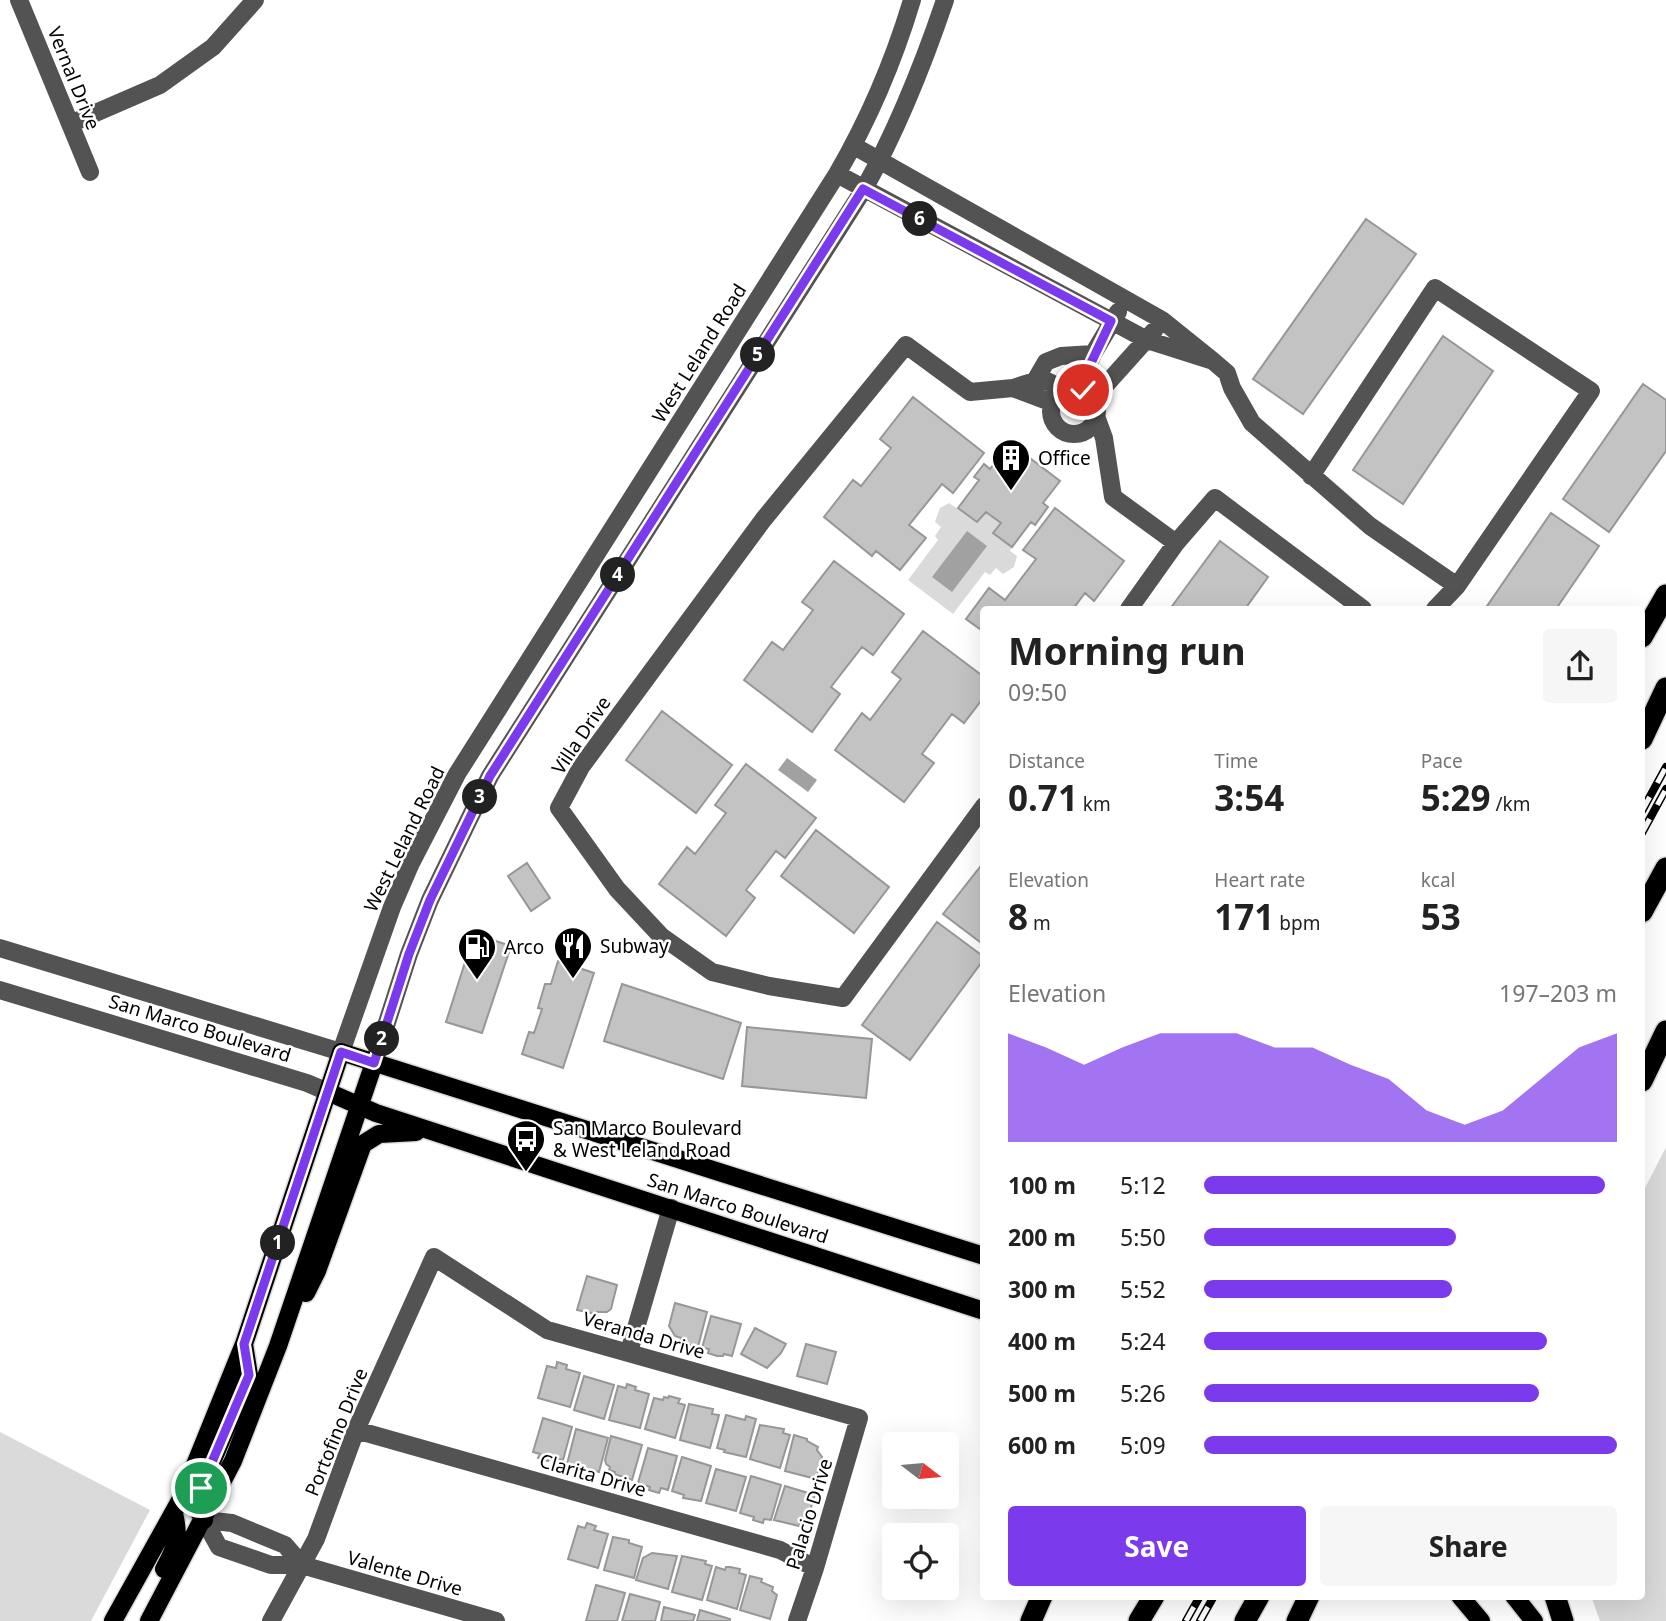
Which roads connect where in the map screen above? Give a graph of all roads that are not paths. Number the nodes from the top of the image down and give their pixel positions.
1 (19, 0) edge
2 (255, 0) edge
3 (912, 0) edge
4 (945, 0) edge
5 (70, 124) junction
6 (853, 146) junction
7 (880, 160) junction
8 (90, 172) dead end
9 (837, 174) junction
10 (863, 189) junction
11 (1126, 300) junction
12 (1162, 320) junction
13 (1111, 321) junction
14 (1147, 340) junction
15 (1093, 354) junction
16 (1213, 361) junction
17 (1035, 381) junction
18 (1013, 388) junction
19 (1077, 399) junction
20 (1311, 476) junction
21 (1176, 543) junction
22 (1457, 586) junction
23 (1666, 595) edge
24 (1131, 606) edge
25 (1359, 606) edge
26 (1438, 606) edge
27 (1645, 632) edge
28 (1666, 688) edge
29 (1645, 733) edge
30 (980, 811) edge
31 (1666, 868) edge
32 (1645, 906) edge
33 (0, 948) edge
34 (0, 990) edge
35 (1666, 1031) edge
36 (341, 1052) junction
37 (374, 1063) junction
38 (1645, 1075) edge
39 (328, 1092) junction
40 (360, 1106) junction
41 (440, 1133) junction
42 (671, 1208) junction
43 (980, 1255) edge
44 (435, 1257) joint
45 (980, 1310) edge
46 (244, 1344) junction
47 (278, 1346) junction
48 (629, 1352) junction
49 (859, 1418) joint
50 (356, 1430) junction
51 (174, 1513) junction
52 (204, 1520) junction
53 (302, 1565) junction
54 (815, 1568) junction
55 (1040, 1600) edge
56 (1140, 1600) edge
57 (1152, 1600) edge
58 (1257, 1600) edge
59 (1307, 1600) edge
60 (1463, 1600) edge
61 (1517, 1600) edge
62 (1556, 1600) edge
63 (113, 1621) edge
64 (136, 1621) edge
65 (149, 1621) edge
66 (271, 1621) edge
67 (496, 1621) edge
68 (797, 1621) edge
69 (1031, 1621) edge
70 (1130, 1621) edge
71 (1139, 1621) edge
72 (1245, 1621) edge
73 (1297, 1621) edge
74 (1481, 1621) edge
75 (1534, 1621) edge
76 (1563, 1621) edge

1 - 5 street, Vernal Drive
2 - 5 street
3 - 6 street, West Leland Road
4 - 7 street
5 - 8 street, Vernal Drive
6 - 7 street
6 - 9 street, West Leland Road
7 - 10 street
7 - 11 street
9 - 10 street
9 - 36 street, West Leland Road
10 - 13 street
10 - 37 street
11 - 12 street
11 - 13 street
12 - 14 street
12 - 16 street
13 - 14 street
13 - 15 street
14 - 16 street
14 - 19 street
15 - 17 street
15 - 19 street
16 - 20 street
17 - 18 street, Villa Drive
17 - 19 street
18 - 19 street, Villa Drive
18 - 30 street, Villa Drive
19 - 21 street
20 - 22 street
20 - 22 street
21 - 24 street
21 - 25 street
22 - 26 street
23 - 27 highway
28 - 29 highway
31 - 32 highway
33 - 36 street, San Marco Boulevard
34 - 39 street, San Marco Boulevard
35 - 38 highway
36 - 37 main road, San Marco Boulevard
36 - 39 main road, West Leland Road
37 - 40 main road
37 - 43 main road, San Marco Boulevard
39 - 40 main road, San Marco Boulevard
39 - 46 main road, West Leland Road
40 - 41 main road, San Marco Boulevard
40 - 47 main road
41 - 42 main road, San Marco Boulevard
41 - 47 main road
42 - 45 main road, San Marco Boulevard
42 - 48 street
44 - 48 street, Veranda Drive
44 - 50 street, Portofino Drive
46 - 51 main road, West Leland Road
46 - 52 main road
47 - 52 main road
48 - 49 street, Veranda Drive
49 - 54 street, Palacio Drive
50 - 53 street, Portofino Drive
50 - 54 street, Clarita Drive
51 - 63 main road, West Leland Road
51 - 64 main road
52 - 53 street, Valente Drive
52 - 53 street, Valente Drive
52 - 65 main road
53 - 66 street, Portofino Drive
53 - 67 street, Valente Drive
54 - 68 street, Palacio Drive
55 - 69 highway
56 - 70 highway
57 - 71 highway
58 - 72 highway
59 - 73 highway
60 - 74 main road
61 - 75 main road
62 - 76 highway

